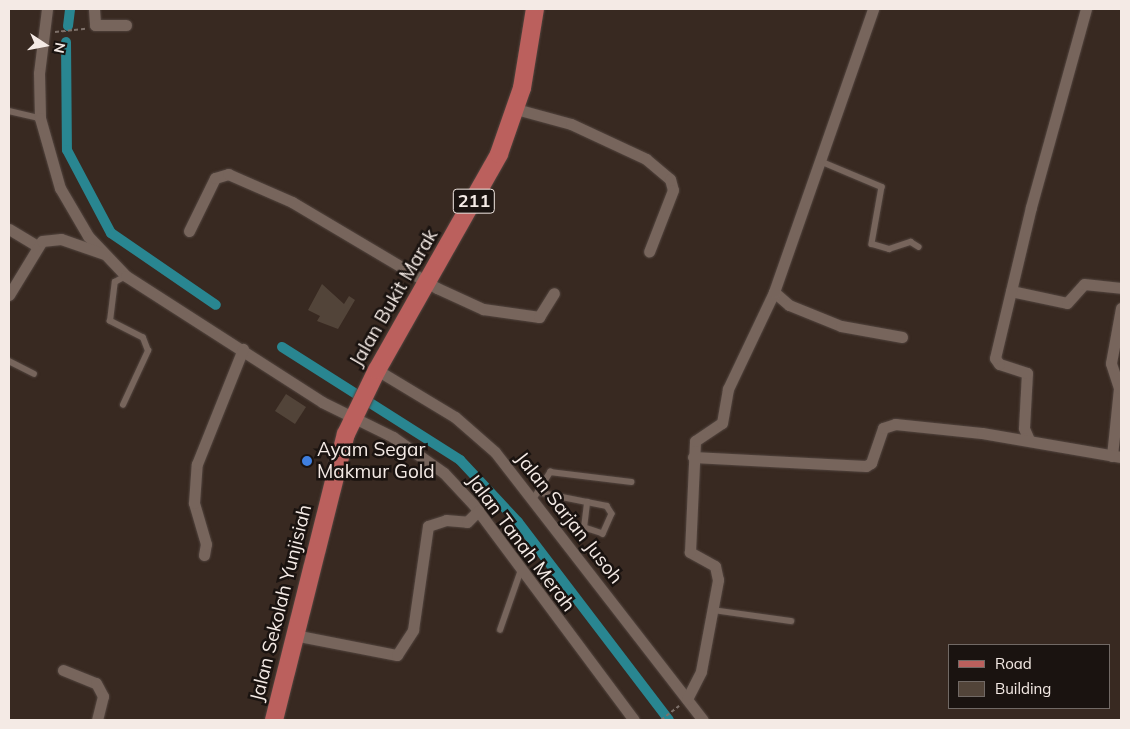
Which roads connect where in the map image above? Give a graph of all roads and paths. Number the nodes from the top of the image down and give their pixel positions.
1 (47, 9) edge
2 (94, 9) edge
3 (533, 9) edge
4 (873, 9) edge
5 (1086, 9) edge
6 (95, 25) junction
7 (126, 25) dead end
8 (45, 31) junction
9 (516, 109) junction
10 (9, 111) edge
11 (40, 118) junction
12 (819, 160) junction
13 (9, 229) edge
14 (189, 231) dead end
15 (36, 245) junction
16 (919, 247) dead end
17 (649, 252) dead end
18 (104, 254) junction
19 (126, 276) junction
20 (427, 282) junction
21 (1121, 288) edge
22 (774, 292) junction
23 (1011, 292) junction
24 (554, 293) dead end
25 (9, 295) edge
26 (1121, 308) edge
27 (902, 336) dead end
28 (243, 349) junction
29 (9, 361) edge
30 (34, 374) dead end
31 (375, 374) junction
32 (123, 405) dead end
33 (354, 414) junction
34 (1029, 440) junction
35 (693, 457) junction
36 (1117, 457) edge
37 (632, 482) dead end
38 (538, 495) junction
39 (588, 502) junction
40 (478, 511) junction
41 (204, 555) dead end
42 (521, 570) junction
43 (712, 610) junction
44 (791, 622) dead end
45 (500, 630) dead end
46 (294, 635) junction
47 (63, 670) dead end
48 (683, 702) junction
49 (97, 720) edge
50 (274, 720) edge
51 (634, 720) edge
52 (662, 720) edge
53 (703, 720) edge

1 - 8 street, Jalan Tanah Merah
2 - 6 street
3 - 9 main road, Jalan Bukit Marak / 211
4 - 12 street
5 - 23 street
6 - 7 street
6 - 8 path
8 - 11 street, Jalan Tanah Merah
9 - 17 street
9 - 20 main road, Jalan Bukit Marak / 211
10 - 11 lane
11 - 18 street, Jalan Tanah Merah
12 - 16 lane
12 - 22 street
13 - 15 street
14 - 20 street
15 - 18 street
15 - 25 street
18 - 19 street, Jalan Tanah Merah
19 - 28 street, Jalan Tanah Merah
19 - 32 lane
20 - 24 street
20 - 31 main road, Jalan Bukit Marak / 211
21 - 23 street
22 - 27 street
22 - 35 street
23 - 34 street
26 - 36 street
28 - 33 street, Jalan Tanah Merah
28 - 41 street
29 - 30 lane
31 - 33 main road, Jalan Bukit Marak / 211
31 - 38 street, Jalan Sarjan Jusoh
33 - 40 street, Jalan Tanah Merah
33 - 46 main road, Jalan Sekolah Yunjisiah / 211
34 - 35 street
34 - 36 street
35 - 43 street
37 - 38 lane
38 - 39 lane
38 - 48 street, Jalan Sarjan Jusoh
39 - 39 lane
40 - 42 street, Jalan Tanah Merah
40 - 46 street
42 - 45 lane
42 - 51 street, Jalan Tanah Merah
43 - 44 lane
43 - 48 street
46 - 50 main road, Jalan Sekolah Yunjisiah / 211
47 - 49 street
48 - 52 path
48 - 53 street, Jalan Sarjan Jusoh

